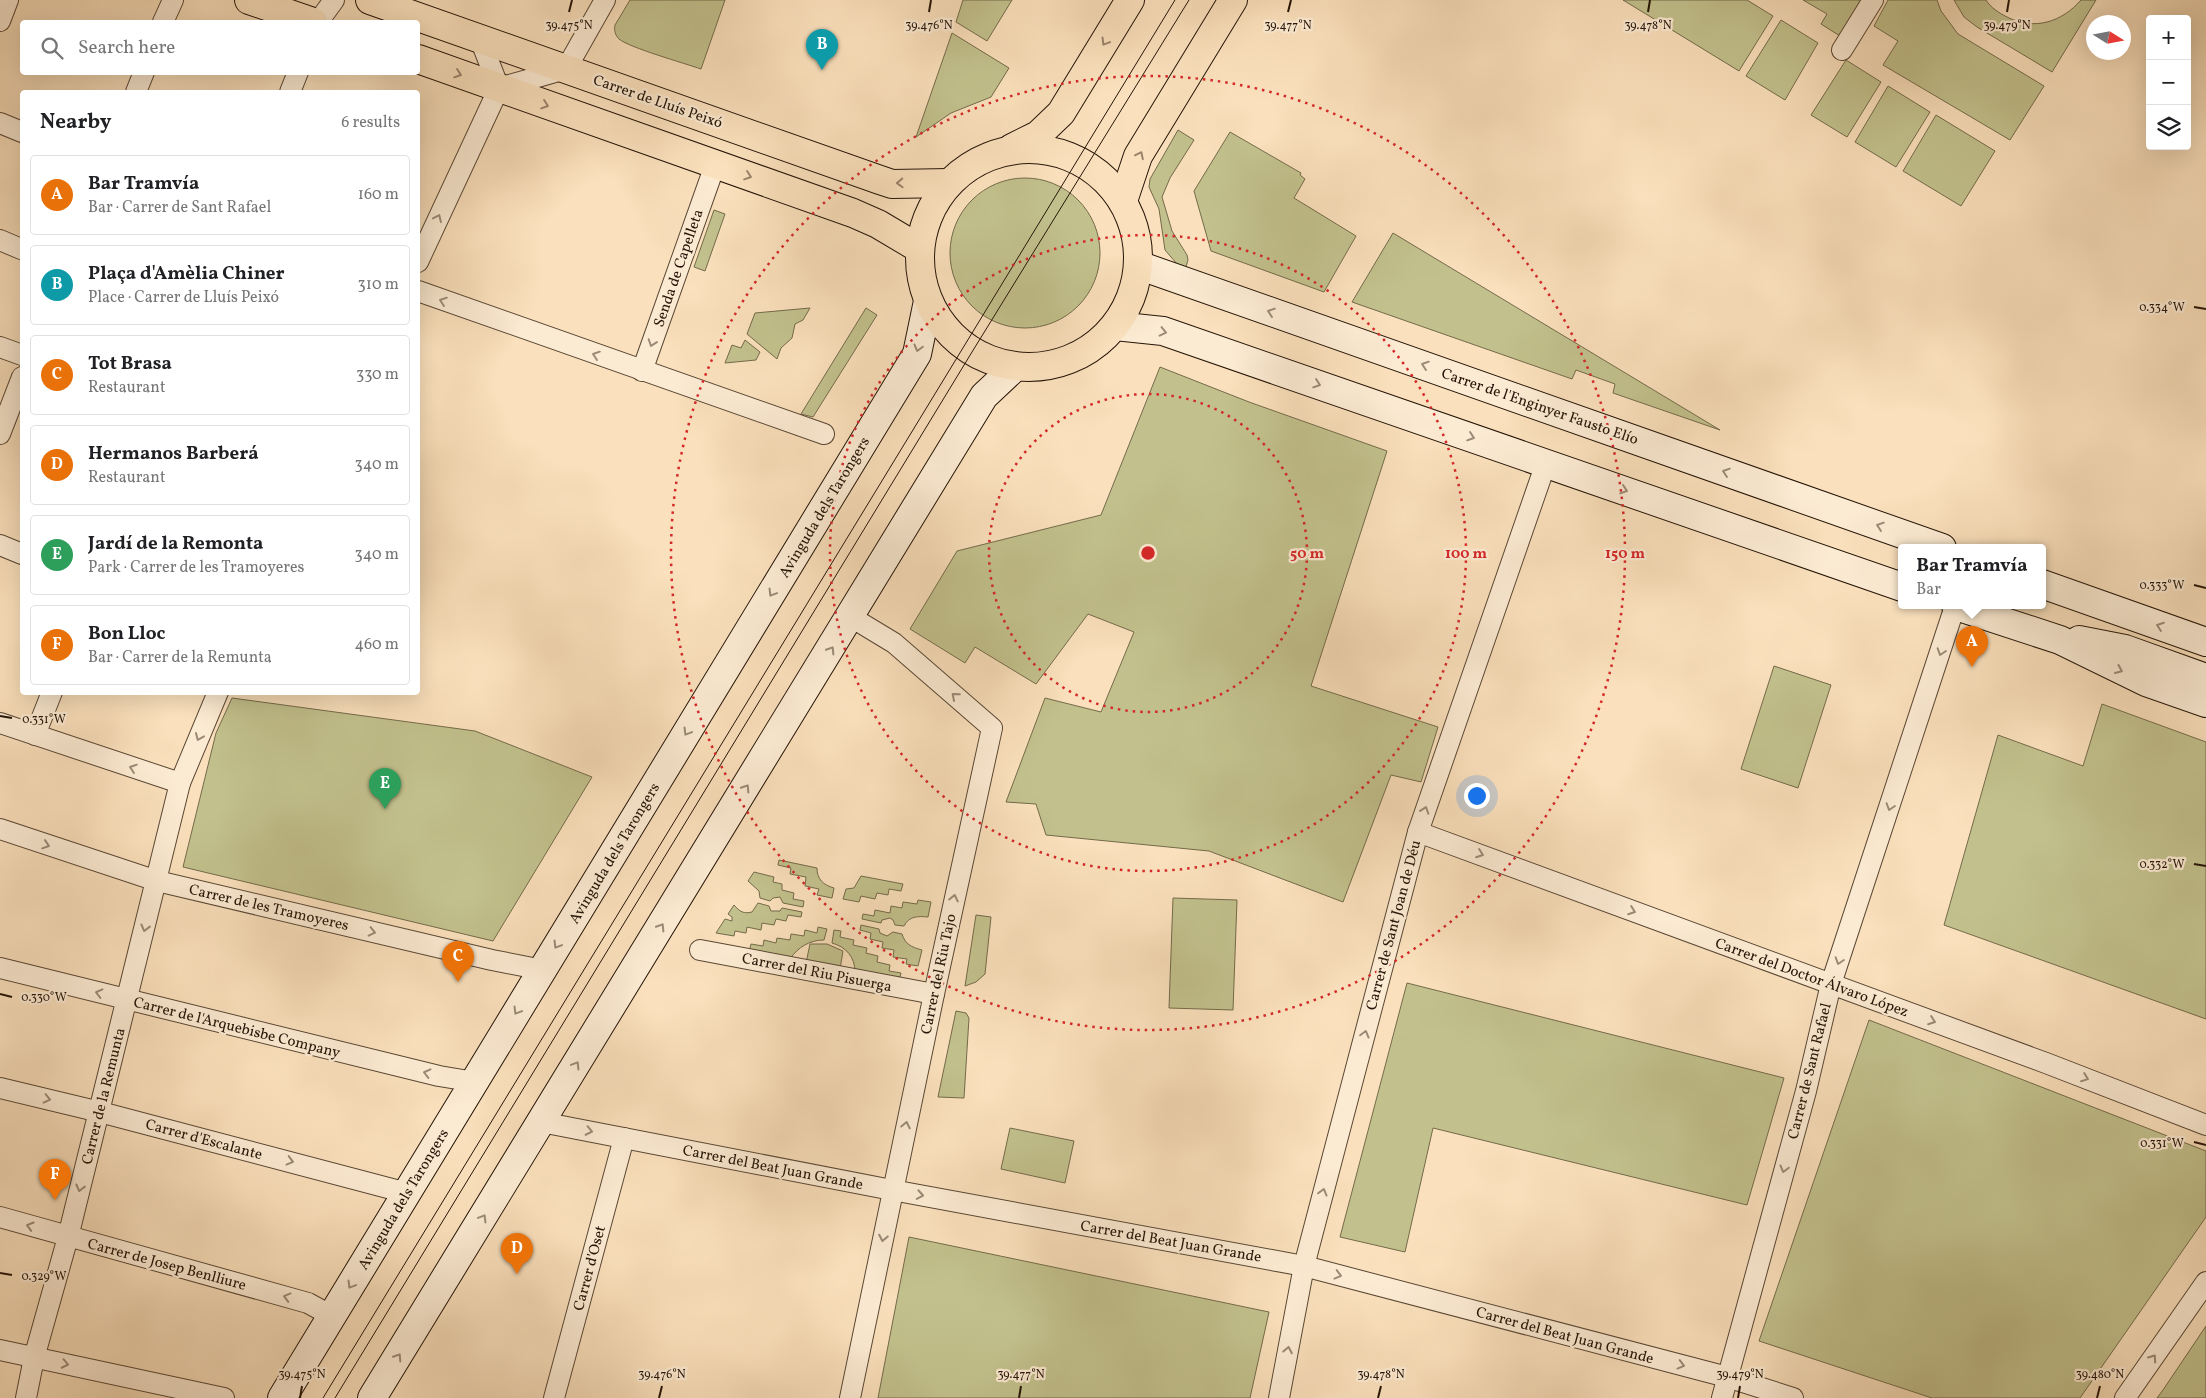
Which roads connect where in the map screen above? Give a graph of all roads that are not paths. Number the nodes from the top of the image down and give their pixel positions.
1 (8, 0) edge
2 (173, 0) edge
3 (249, 0) edge
4 (334, 0) edge
5 (370, 0) edge
6 (598, 0) edge
7 (606, 0) edge
8 (1130, 0) edge
9 (1233, 0) edge
10 (1873, 0) edge
11 (165, 20) edge
12 (307, 20) edge
13 (319, 20) edge
14 (0, 21) edge
15 (591, 25) junction
16 (480, 38) junction
17 (1842, 50) dead end
18 (420, 60) edge
19 (566, 69) junction
20 (143, 75) edge
21 (297, 75) edge
22 (499, 88) junction
23 (137, 90) edge
24 (291, 90) edge
25 (0, 123) edge
26 (20, 131) edge
27 (996, 153) junction
28 (715, 165) junction
29 (949, 184) junction
30 (1123, 201) junction
31 (0, 240) edge
32 (20, 249) edge
33 (920, 249) junction
34 (420, 258) edge
35 (1138, 265) junction
36 (420, 292) edge
37 (928, 301) junction
38 (1115, 326) junction
39 (0, 347) edge
40 (20, 354) edge
41 (1015, 367) junction
42 (642, 371) junction
43 (20, 382) edge
44 (0, 434) edge
45 (824, 434) dead end
46 (1546, 463) junction
47 (1931, 544) edge
48 (0, 545) edge
49 (20, 553) edge
50 (2046, 585) edge
51 (1898, 586) edge
52 (1955, 609) edge
53 (1965, 609) edge
54 (851, 617) junction
55 (2060, 640) junction
56 (2206, 642) edge
57 (2206, 678) edge
58 (51, 695) edge
59 (217, 695) edge
60 (2206, 703) edge
61 (0, 723) edge
62 (35, 735) junction
63 (180, 783) junction
64 (0, 829) edge
65 (1418, 832) junction
66 (157, 881) junction
67 (700, 950) dead end
68 (0, 968) edge
69 (543, 970) junction
70 (1831, 984) junction
71 (934, 994) junction
72 (127, 1000) junction
73 (474, 1082) junction
74 (0, 1088) edge
75 (100, 1112) junction
76 (541, 1122) junction
77 (2206, 1125) edge
78 (624, 1138) junction
79 (892, 1190) junction
80 (407, 1192) junction
81 (0, 1217) edge
82 (68, 1237) junction
83 (1304, 1266) junction
84 (2206, 1282) edge
85 (332, 1316) junction
86 (0, 1350) edge
87 (34, 1358) junction
88 (1727, 1377) junction
89 (26, 1398) edge
90 (224, 1398) edge
91 (282, 1398) edge
92 (372, 1398) edge
93 (554, 1398) edge
94 (850, 1398) edge
95 (1279, 1398) edge
96 (1722, 1398) edge
97 (1793, 1398) edge
98 (2125, 1398) edge

1 - 14 street
2 - 11 street
3 - 12 main road
4 - 13 street
5 - 16 main road, Carrer de Lluís Peixó
6 - 15 street
7 - 15 street
8 -> 27 main road
30 -> 9 main road
10 - 17 street
15 - 19 street
16 - 19 main road, Carrer de Lluís Peixó
16 - 22 street
18 -> 22 main road
19 - 22 street
29 -> 19 main road, Carrer de Lluís Peixó
20 - 23 street
21 - 24 street
22 -> 28 main road
34 -> 22 street
25 - 26 street
27 - 29 main road
27 - 30 main road
28 -> 33 main road
28 -> 42 street, Senda de Capelleta
29 - 33 main road
30 - 35 main road
31 - 32 street
33 - 37 main road
35 - 38 main road
47 -> 35 main road, Carrer de l'Enginyer Fausto Elío
42 -> 36 street
37 - 41 main road
37 -> 69 main road, Avinguda dels Tarongers
38 - 41 main road
38 -> 46 main road
39 - 40 street
41 - 54 main road
42 - 45 street
43 - 44 street
46 -> 51 main road
65 -> 46 street, Carrer de Sant Joan de Déu
48 - 49 street
56 -> 50 main road
52 -> 70 street, Carrer de Sant Rafael
53 - 55 main road
71 -> 54 street, Carrer del Riu Tajo
76 -> 54 main road
55 - 57 main road
55 -> 60 main road
58 - 62 street
59 -> 63 street, Carrer de la Remunta
61 - 62 street
63 -> 62 street
63 - 66 street, Carrer de la Remunta
64 -> 66 street, Carrer de les Tramoyeres
65 -> 70 street, Carrer del Doctor Álvaro López
83 -> 65 street, Carrer de Sant Joan de Déu
66 -> 69 street, Carrer de les Tramoyeres
66 -> 72 street, Carrer de la Remunta
67 - 71 street, Carrer del Riu Pisuerga
72 -> 68 street, Carrer de l'Arquebisbe Company
69 -> 73 main road, Avinguda dels Tarongers
70 -> 77 street, Carrer del Doctor Álvaro López
70 -> 88 street, Carrer de Sant Rafael
79 -> 71 street, Carrer del Riu Tajo
73 -> 72 street, Carrer de l'Arquebisbe Company
72 - 75 street, Carrer de la Remunta
73 - 80 main road, Avinguda dels Tarongers
74 -> 75 street, Carrer d'Escalante
75 -> 80 street, Carrer d'Escalante
75 -> 82 street, Carrer de la Remunta
76 -> 78 street, Carrer del Beat Juan Grande
92 -> 76 main road
78 - 79 street, Carrer del Beat Juan Grande
78 - 93 street, Carrer d'Oset
79 -> 83 street, Carrer del Beat Juan Grande
79 -> 94 street, Carrer del Riu Tajo
80 -> 85 main road, Avinguda dels Tarongers
82 -> 81 street, Carrer de Josep Benlliure
85 -> 82 street, Carrer de Josep Benlliure
82 - 87 street, Carrer de la Remunta
83 -> 88 street, Carrer del Beat Juan Grande
95 -> 83 street, Carrer de Sant Joan de Déu
98 -> 84 street
85 - 91 main road, Avinguda dels Tarongers
86 - 87 street
87 - 89 street, Carrer de la Remunta
87 -> 90 street
88 - 96 street, Carrer de Sant Rafael
88 - 97 street, Carrer del Beat Juan Grande

